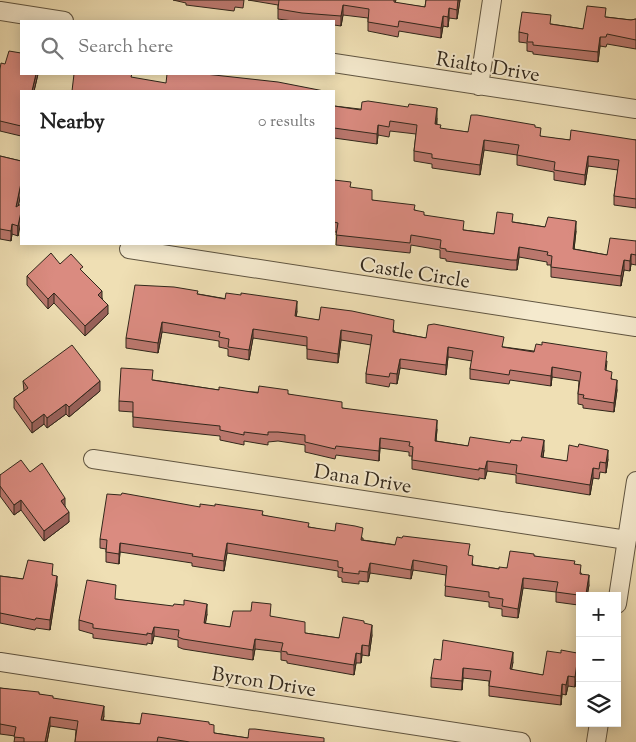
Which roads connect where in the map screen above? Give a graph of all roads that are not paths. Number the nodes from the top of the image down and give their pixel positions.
1 (492, 0) edge
2 (0, 11) edge
3 (58, 20) edge
4 (335, 63) edge
5 (478, 86) junction
6 (636, 109) edge
7 (129, 249) dead end
8 (636, 328) edge
9 (93, 459) dead end
10 (636, 481) edge
11 (627, 540) junction
12 (619, 592) edge
13 (0, 662) edge
14 (598, 727) edge
15 (522, 742) edge
16 (596, 742) edge

1 - 5 street
2 - 3 street
4 - 5 street, Rialto Drive
5 - 6 street, Rialto Drive
7 - 8 street, Castle Circle
9 - 11 street, Dana Drive
10 - 11 street
11 - 12 street
13 - 15 street, Byron Drive
14 - 16 street

